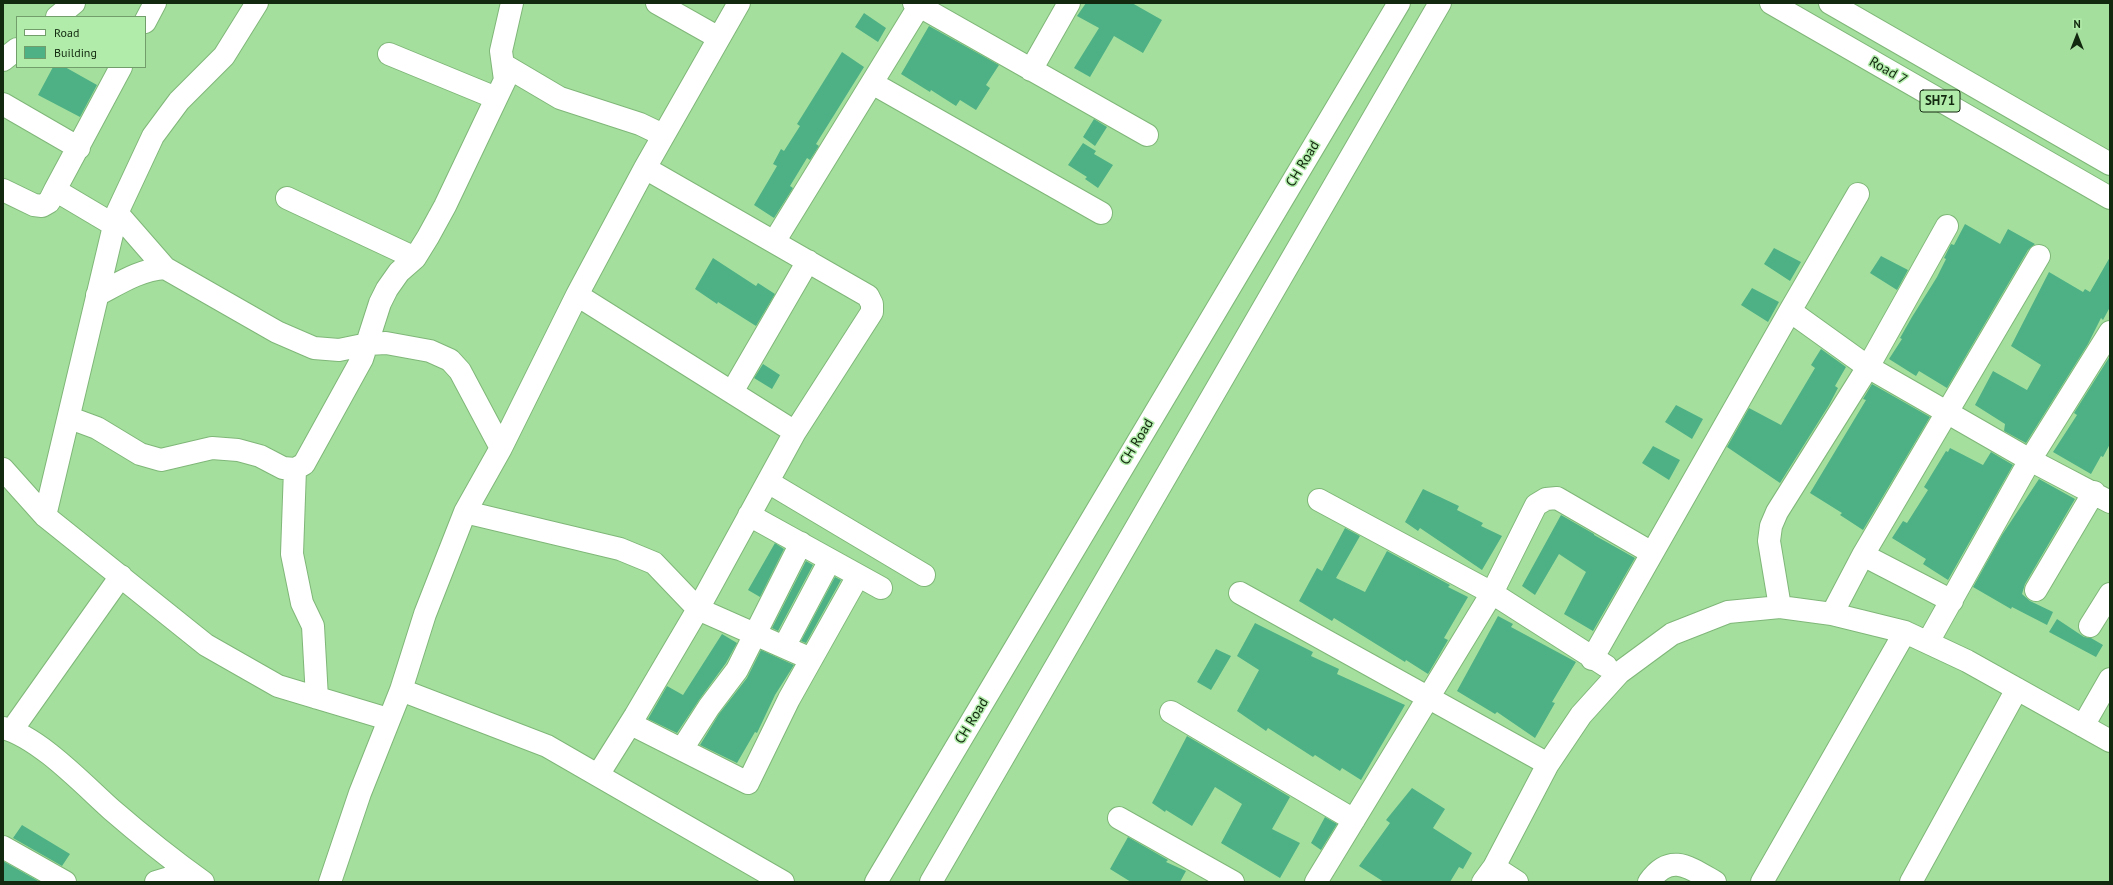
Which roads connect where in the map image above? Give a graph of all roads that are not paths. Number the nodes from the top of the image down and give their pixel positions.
1 (74, 3) edge
2 (155, 3) edge
3 (257, 3) edge
4 (512, 3) edge
5 (658, 3) edge
6 (739, 3) edge
7 (1069, 3) edge
8 (1399, 3) edge
9 (1440, 3) edge
10 (1771, 3) edge
11 (1830, 3) edge
12 (918, 4) edge
13 (58, 16) edge
14 (146, 20) edge
15 (719, 38) junction
16 (16, 50) edge
17 (389, 54) dead end
18 (3, 60) edge
19 (504, 65) junction
20 (121, 68) edge
21 (1031, 70) junction
22 (872, 83) junction
23 (496, 98) junction
24 (3, 104) edge
25 (663, 135) junction
26 (1147, 135) dead end
27 (79, 148) junction
28 (2110, 164) edge
29 (645, 168) junction
30 (3, 190) edge
31 (55, 190) junction
32 (1858, 194) dead end
33 (287, 198) dead end
34 (2110, 198) edge
35 (1101, 213) dead end
36 (116, 219) junction
37 (1947, 226) dead end
38 (774, 242) junction
39 (2039, 256) dead end
40 (415, 258) junction
41 (808, 261) junction
42 (165, 268) junction
43 (98, 295) junction
44 (577, 295) junction
45 (1790, 311) junction
46 (2110, 332) edge
47 (368, 344) junction
48 (1868, 366) junction
49 (732, 392) junction
50 (1947, 412) junction
51 (70, 418) junction
52 (795, 432) junction
53 (501, 448) junction
54 (2030, 460) junction
55 (295, 468) junction
56 (3, 469) edge
57 (768, 482) junction
58 (2102, 497) edge
59 (1319, 500) dead end
60 (465, 512) junction
61 (749, 515) junction
62 (46, 516) junction
63 (800, 543) junction
64 (1652, 553) junction
65 (1863, 555) junction
66 (830, 560) junction
67 (924, 575) dead end
68 (121, 576) junction
69 (858, 576) junction
70 (881, 588) dead end
71 (2036, 590) dead end
72 (1492, 593) junction
73 (1240, 594) dead end
74 (2110, 594) edge
75 (1952, 600) junction
76 (1780, 607) junction
77 (698, 609) junction
78 (1832, 614) junction
79 (2090, 626) dead end
80 (1905, 632) junction
81 (754, 634) junction
82 (1928, 642) junction
83 (784, 647) junction
84 (812, 659) junction
85 (1592, 659) junction
86 (1619, 673) junction
87 (2110, 679) edge
88 (2017, 689) junction
89 (401, 690) junction
90 (317, 698) junction
91 (1427, 698) junction
92 (1171, 712) dead end
93 (388, 719) junction
94 (630, 724) junction
95 (2083, 726) junction
96 (7, 729) edge
97 (2110, 741) edge
98 (682, 749) junction
99 (1548, 764) junction
100 (598, 776) junction
101 (1119, 818) dead end
102 (1354, 820) junction
103 (3, 848) edge
104 (1489, 874) edge
105 (196, 877) edge
106 (65, 882) edge
107 (156, 882) edge
108 (330, 882) edge
109 (783, 882) edge
110 (876, 882) edge
111 (931, 882) edge
112 (1233, 882) edge
113 (1316, 882) edge
114 (1517, 882) edge
115 (1649, 882) edge
116 (1715, 882) edge
117 (1762, 882) edge
118 (1911, 882) edge

1 - 13 street
2 - 14 street
3 - 36 street
4 - 19 street
5 - 15 street
6 - 15 street
7 - 21 street
8 - 110 street, CH Road
9 - 111 street
10 - 34 street, Road 7 / SH71
11 - 28 street, SH71
12 - 21 street
12 - 22 street
15 - 25 street
16 - 18 street
17 - 23 street
19 - 23 street
19 - 25 street
20 - 27 street
21 - 26 street
22 - 35 street
22 - 38 street
23 - 40 street
24 - 27 street
25 - 29 street
27 - 31 street
29 - 38 street
29 - 44 street
30 - 31 street
31 - 36 street
32 - 45 street
33 - 40 street
36 - 42 street
36 - 43 street
37 - 48 street
38 - 41 street
39 - 50 street
40 - 47 street
41 - 49 street
41 - 52 street
42 - 43 street
42 - 47 street
43 - 51 street
44 - 49 street
44 - 53 street
45 - 48 street
45 - 64 street
46 - 54 street
47 - 53 street
47 - 55 street
48 - 50 street
48 - 76 street
49 - 52 street
50 - 54 street
50 - 65 street
51 - 55 street
51 - 62 street
52 - 57 street
53 - 60 street
54 - 58 street
54 - 75 street
55 - 90 street
56 - 62 street
57 - 61 street
57 - 67 street
58 - 71 street
59 - 72 street
60 - 77 street
60 - 89 street
61 - 63 street
61 - 77 street
62 - 68 street
63 - 66 street
63 - 81 street
64 - 72 street
64 - 85 street
65 - 75 street
65 - 78 street
66 - 69 street
66 - 83 street
68 - 90 street
68 - 96 street
69 - 70 street
69 - 84 street
72 - 85 street
72 - 91 street
73 - 91 street
74 - 79 street
75 - 82 street
76 - 78 street
76 - 86 street
77 - 81 street
77 - 94 street
78 - 80 street
80 - 82 street
80 - 117 street
81 - 83 street
81 - 98 street
82 - 88 street
83 - 84 street
84 - 98 street
85 - 86 street
86 - 99 street
87 - 95 street
88 - 95 street
88 - 118 street
89 - 93 street
89 - 100 street
90 - 93 street
91 - 99 street
91 - 102 street
92 - 102 street
93 - 108 street
94 - 98 street
94 - 100 street
95 - 97 street
96 - 105 street
99 - 104 street
100 - 109 street
101 - 112 street
102 - 113 street
103 - 106 street
104 - 114 street
105 - 107 street
115 - 116 street

